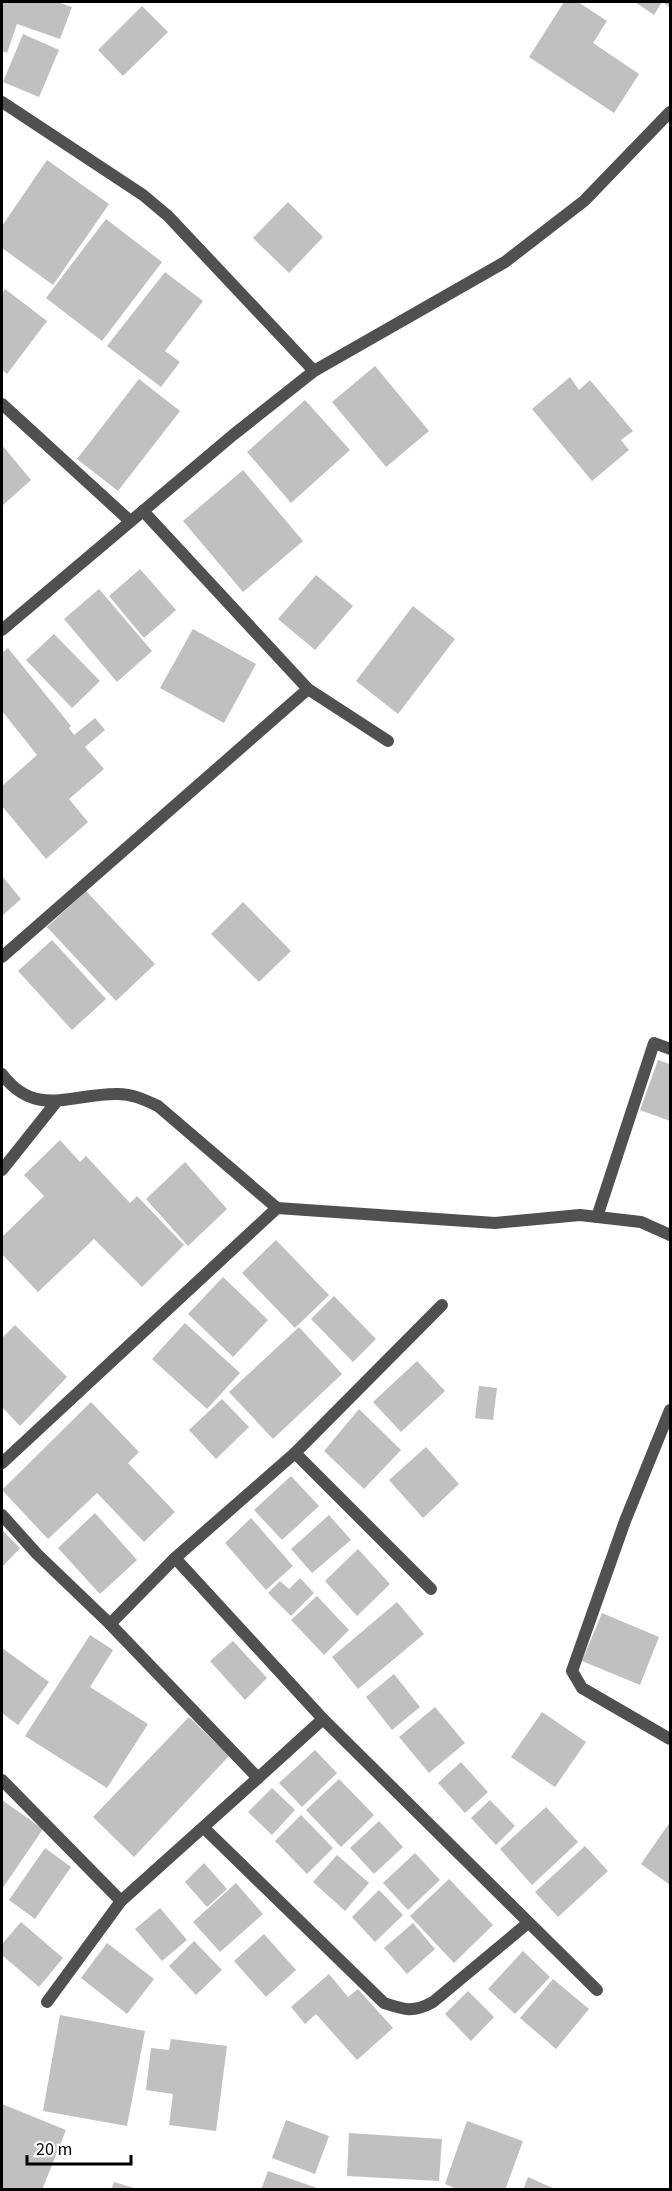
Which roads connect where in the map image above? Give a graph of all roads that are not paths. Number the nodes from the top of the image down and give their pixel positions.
1 (2, 102) edge
2 (670, 112) edge
3 (314, 372) junction
4 (2, 404) edge
5 (143, 511) junction
6 (130, 521) junction
7 (2, 630) edge
8 (308, 689) junction
9 (388, 741) dead end
10 (2, 957) edge
11 (670, 1049) edge
12 (2, 1074) edge
13 (57, 1101) junction
14 (2, 1170) edge
15 (277, 1208) junction
16 (597, 1217) junction
17 (670, 1235) edge
18 (442, 1305) dead end
19 (670, 1410) edge
20 (295, 1452) junction
21 (2, 1463) edge
22 (2, 1515) edge
23 (175, 1558) junction
24 (431, 1589) dead end
25 (110, 1624) junction
26 (323, 1719) junction
27 (670, 1739) edge
28 (258, 1778) junction
29 (2, 1780) edge
30 (204, 1828) junction
31 (121, 1901) junction
32 (528, 1923) junction
33 (597, 1990) dead end
34 (47, 2001) dead end

1 - 3 street
2 - 3 street
3 - 5 street
4 - 6 street
5 - 6 street
5 - 8 street
6 - 7 street
8 - 9 street
8 - 10 street
11 - 16 street
12 - 13 street
13 - 14 street
13 - 15 street
15 - 16 street
15 - 21 street
16 - 17 street
18 - 20 street
19 - 27 street
20 - 23 street
20 - 24 street
22 - 25 street
23 - 25 street
23 - 26 street
25 - 28 street
26 - 28 street
26 - 32 street
28 - 30 street
29 - 31 street
30 - 31 street
30 - 32 street
31 - 34 street
32 - 33 street

